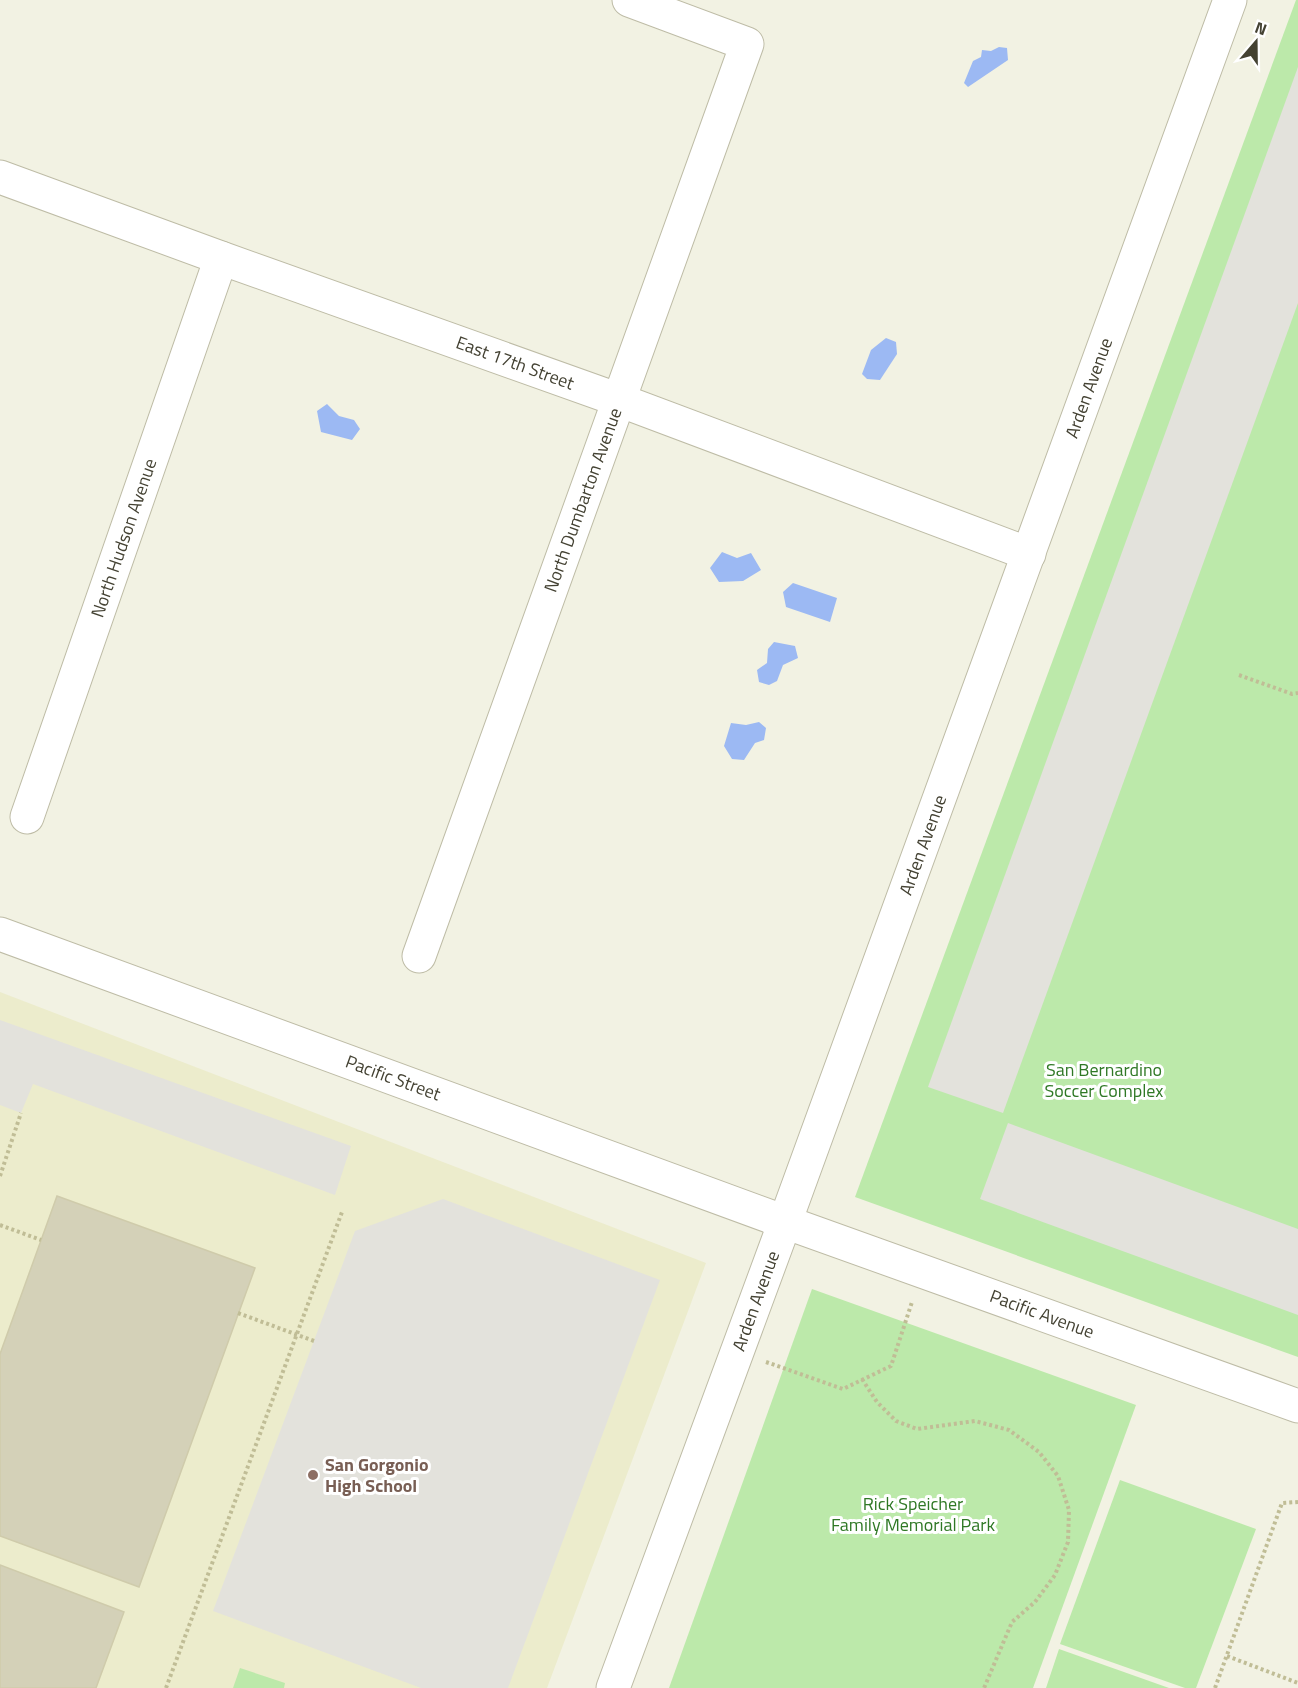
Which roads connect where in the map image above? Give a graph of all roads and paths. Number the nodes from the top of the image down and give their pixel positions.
1 (629, 0) edge
2 (1230, 0) edge
3 (0, 177) edge
4 (221, 258) junction
5 (619, 400) junction
6 (1029, 554) junction
7 (1239, 675) dead end
8 (1298, 693) edge
9 (27, 817) dead end
10 (0, 934) edge
11 (418, 956) dead end
12 (21, 1113) dead end
13 (0, 1176) edge
14 (342, 1212) dead end
15 (785, 1222) junction
16 (0, 1225) edge
17 (41, 1240) dead end
18 (922, 1271) junction
19 (238, 1313) dead end
20 (297, 1335) junction
21 (314, 1341) dead end
22 (737, 1352) junction
23 (862, 1379) junction
24 (1298, 1406) edge
25 (1298, 1502) edge
26 (1227, 1656) junction
27 (1298, 1683) edge
28 (166, 1688) edge
29 (612, 1688) edge
30 (984, 1688) edge
31 (1215, 1688) edge

1 - 5 street, North Dumbarton Avenue
2 - 6 street, Arden Avenue
3 - 4 street, East 17th Street
4 - 5 street, East 17th Street
4 - 9 street, North Hudson Avenue
5 - 6 street, East 17th Street
5 - 11 street, North Dumbarton Avenue
6 - 15 street, Arden Avenue
7 - 8 path
10 - 15 street, Pacific Street
12 - 13 path
14 - 20 path
15 - 18 street, Pacific Avenue
15 - 22 street, Arden Avenue
16 - 17 path
18 - 23 path
18 - 24 street, Pacific Avenue
19 - 20 path
20 - 21 path
20 - 28 path
22 - 23 path
22 - 29 street, Arden Avenue
23 - 30 path
25 - 26 path
26 - 27 path
26 - 31 path

